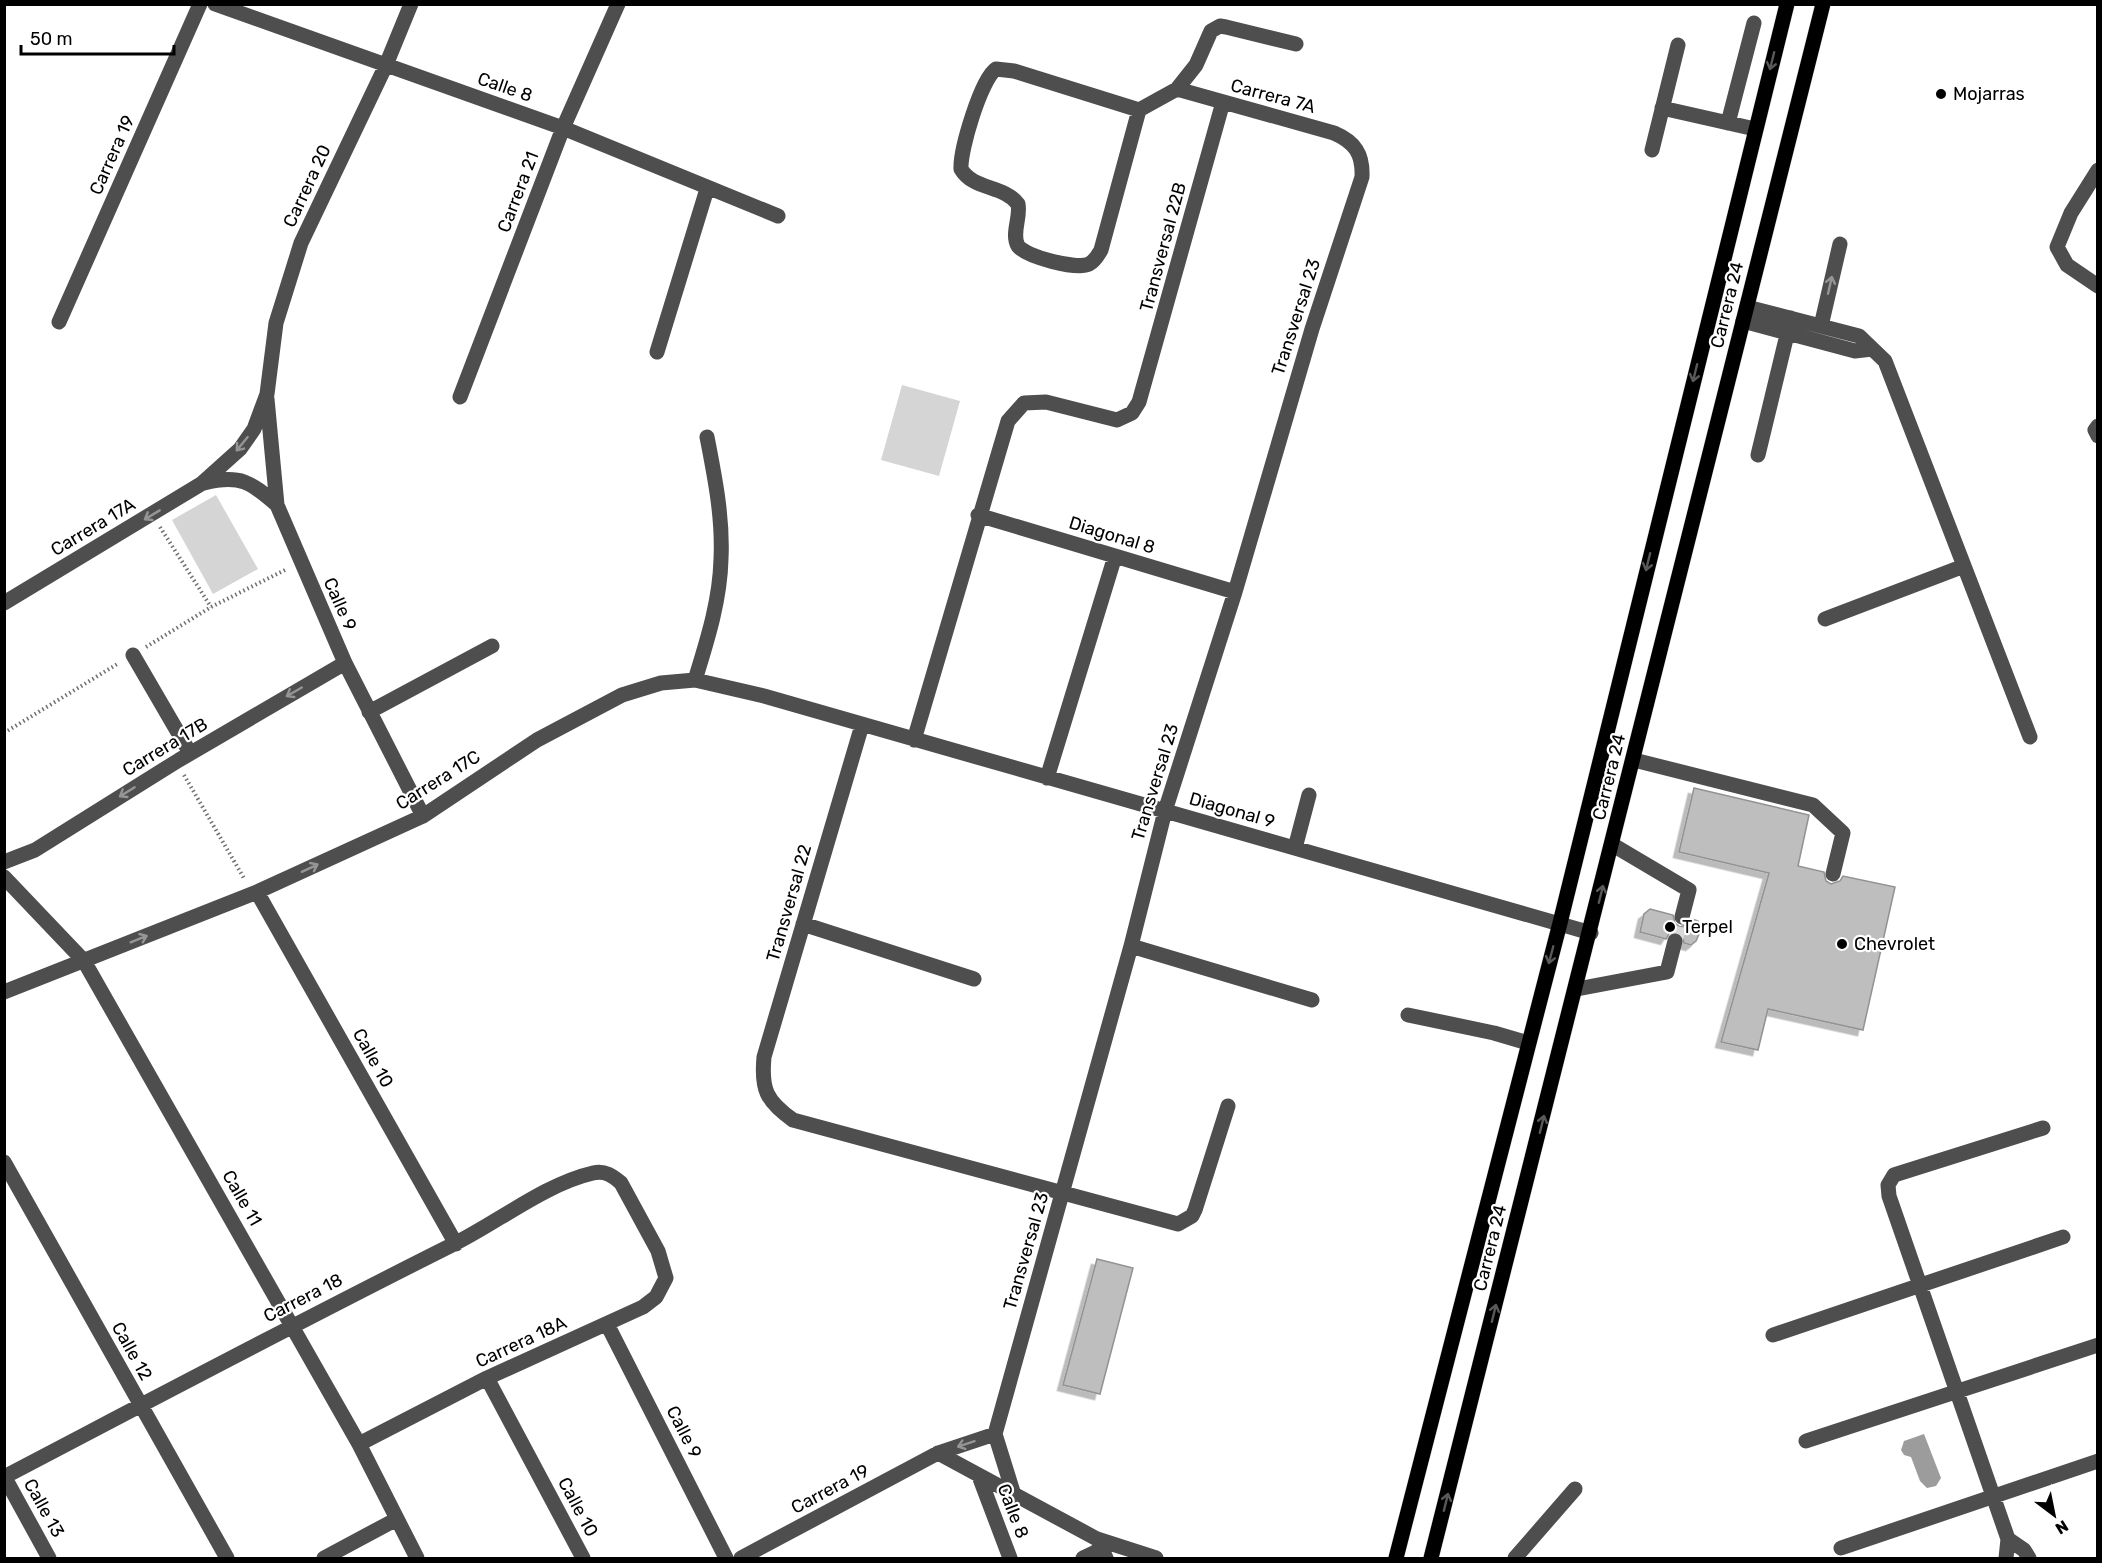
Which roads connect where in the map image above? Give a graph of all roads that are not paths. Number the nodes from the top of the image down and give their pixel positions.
1 (200, 4) edge
2 (215, 4) edge
3 (411, 4) edge
4 (618, 4) edge
5 (1787, 4) edge
6 (1823, 4) edge
7 (1754, 23) dead end
8 (1296, 44) dead end
9 (1678, 45) dead end
10 (386, 65) junction
11 (1177, 89) junction
12 (1223, 102) junction
13 (1662, 108) junction
14 (1140, 110) junction
15 (1728, 123) junction
16 (563, 128) junction
17 (1755, 129) junction
18 (1356, 147) joint
19 (1652, 150) dead end
20 (2097, 170) edge
21 (707, 189) junction
22 (778, 216) dead end
23 (1840, 244) dead end
24 (2097, 286) edge
25 (1745, 314) junction
26 (59, 322) dead end
27 (1789, 325) junction
28 (1821, 326) junction
29 (1872, 349) junction
30 (657, 352) dead end
31 (267, 394) junction
32 (460, 397) dead end
33 (2097, 426) edge
34 (2097, 436) edge
35 (706, 437) dead end
36 (1758, 455) dead end
37 (201, 484) junction
38 (277, 505) junction
39 (978, 515) junction
40 (1115, 556) junction
41 (1964, 566) junction
42 (1235, 592) junction
43 (4, 603) edge
44 (1825, 619) dead end
45 (492, 646) dead end
46 (133, 656) road end
47 (345, 663) junction
48 (695, 680) junction
49 (369, 712) junction
50 (862, 725) junction
51 (2030, 737) dead end
52 (914, 740) junction
53 (190, 753) junction
54 (1634, 760) junction
55 (1047, 778) junction
56 (1309, 795) dead end
57 (1165, 812) junction
58 (423, 816) junction
59 (1613, 845) junction
60 (1295, 848) junction
61 (4, 862) edge
62 (1833, 874) dead end
63 (4, 877) edge
64 (255, 893) junction
65 (1682, 917) tunnel mouth
66 (1560, 923) junction
67 (803, 924) junction
68 (1592, 933) junction
69 (1675, 941) tunnel mouth
70 (1131, 946) junction
71 (84, 961) junction
72 (974, 979) dead end
73 (1577, 989) junction
74 (4, 992) edge
75 (1312, 1000) dead end
76 (1408, 1015) dead end
77 (1528, 1044) junction
78 (1228, 1106) dead end
79 (2043, 1128) dead end
80 (4, 1162) edge
81 (1063, 1193) junction
82 (2063, 1237) dead end
83 (456, 1244) junction
84 (658, 1251) joint
85 (1920, 1286) junction
86 (607, 1324) junction
87 (291, 1325) junction
88 (1773, 1335) dead end
89 (2097, 1345) edge
90 (487, 1378) junction
91 (1957, 1391) junction
92 (141, 1405) junction
93 (995, 1434) junction
94 (1806, 1441) dead end
95 (359, 1444) junction
96 (938, 1454) junction
97 (2097, 1461) edge
98 (980, 1476) junction
99 (5, 1477) edge
100 (1575, 1489) dead end
101 (1014, 1495) junction
102 (1993, 1496) junction
103 (397, 1519) junction
104 (2008, 1539) junction
105 (1841, 1548) dead end
106 (1102, 1549) edge
107 (49, 1558) edge
108 (226, 1558) edge
109 (324, 1558) edge
110 (417, 1558) edge
111 (583, 1558) edge
112 (726, 1558) edge
113 (741, 1558) edge
114 (1010, 1558) edge
115 (1083, 1558) edge
116 (1156, 1558) edge
117 (1396, 1558) edge
118 (1431, 1558) edge
119 (1515, 1558) edge
120 (2006, 1558) edge
121 (2029, 1558) edge

1 - 26 street, Carrera 19
2 - 10 street, Calle 8
3 - 10 street, Carrera 20
4 - 16 street, Carrera 21
5 -> 17 main road, Carrera 24
6 - 25 main road, Carrera 24
7 - 15 street
8 - 11 street
9 - 13 street
10 - 16 street, Calle 8
10 - 31 street, Carrera 20
11 - 12 street, Carrera 7A
11 - 14 street
12 - 18 street, Carrera 7A
12 - 39 street, Transversal 22B
13 - 15 street
13 - 19 street
14 - 14 street
15 - 17 street
16 - 21 street, Calle 8
16 - 32 street, Carrera 21
17 -> 66 main road, Carrera 24
18 - 42 street, Transversal 23
20 - 24 street
21 - 22 street, Calle 8
21 - 30 street
28 -> 23 street
25 - 27 street
25 - 54 main road, Carrera 24
27 - 28 street
27 - 29 street
27 - 36 street
28 - 29 street
29 - 41 street
31 -> 37 street, Carrera 17A
31 - 38 street, Calle 9
33 - 34 street
35 - 48 street
37 - 38 street, Carrera 17A
37 -> 43 street, Carrera 17A
38 - 47 street, Calle 9
39 - 40 street, Diagonal 8
39 - 52 street
40 - 42 street, Diagonal 8
40 - 55 street
41 - 44 street
41 - 51 street
42 - 57 street, Transversal 23
45 - 49 street
46 - 53 street
47 - 49 street, Calle 9
47 -> 53 street, Carrera 17B
48 - 50 street, Carrera 17C
48 - 58 street, Carrera 17C
49 - 58 street, Calle 9
50 - 52 street, Diagonal 9
50 - 67 street, Transversal 22
52 - 55 street, Diagonal 9
53 -> 61 street, Carrera 17B
54 - 59 main road, Carrera 24
54 - 62 street
55 - 57 street, Diagonal 9
56 - 60 street
57 - 60 street, Diagonal 9
57 - 70 street, Transversal 23
64 -> 58 street, Carrera 17C
59 - 65 street
68 -> 59 main road, Carrera 24
60 - 66 street, Diagonal 9
63 - 71 street, Calle 11
71 -> 64 street, Carrera 17C
64 - 83 street, Calle 10
66 - 68 street, Diagonal 9
66 -> 77 main road, Carrera 24
67 - 72 street
67 - 81 street, Transversal 22
68 - 73 main road, Carrera 24
69 - 73 street
70 - 75 street
70 - 81 street, Transversal 23
71 - 74 street, Carrera 17C
71 - 87 street, Calle 11
118 -> 73 main road, Carrera 24
76 - 77 street
77 - 117 main road, Carrera 24
78 - 81 street
79 - 85 street
80 - 92 street, Calle 12
81 - 93 street, Transversal 23
82 - 85 street
83 - 84 street, Carrera 18
83 - 87 street, Carrera 18
84 - 86 street, Carrera 18A
85 - 88 street
85 - 91 street
86 - 90 street, Carrera 18A
86 - 112 street, Calle 9
87 - 92 street, Carrera 18
87 - 95 street, Calle 11
89 - 91 street
90 - 95 street, Carrera 18A
90 - 111 street, Calle 10
91 - 94 street
91 - 102 street
92 - 99 street, Carrera 18
92 - 108 street, Calle 12
93 -> 96 street
93 - 101 street
95 - 103 street, Calle 11
96 - 98 street
96 - 113 street, Carrera 19
97 - 102 street
98 - 101 street
98 - 114 street, Calle 8
99 - 107 street, Calle 13
100 - 119 street
101 - 106 street
102 - 104 street
102 - 105 street
103 - 109 street
103 - 110 street, Calle 11
104 - 120 street
104 - 121 street
106 - 115 street
106 - 116 street

